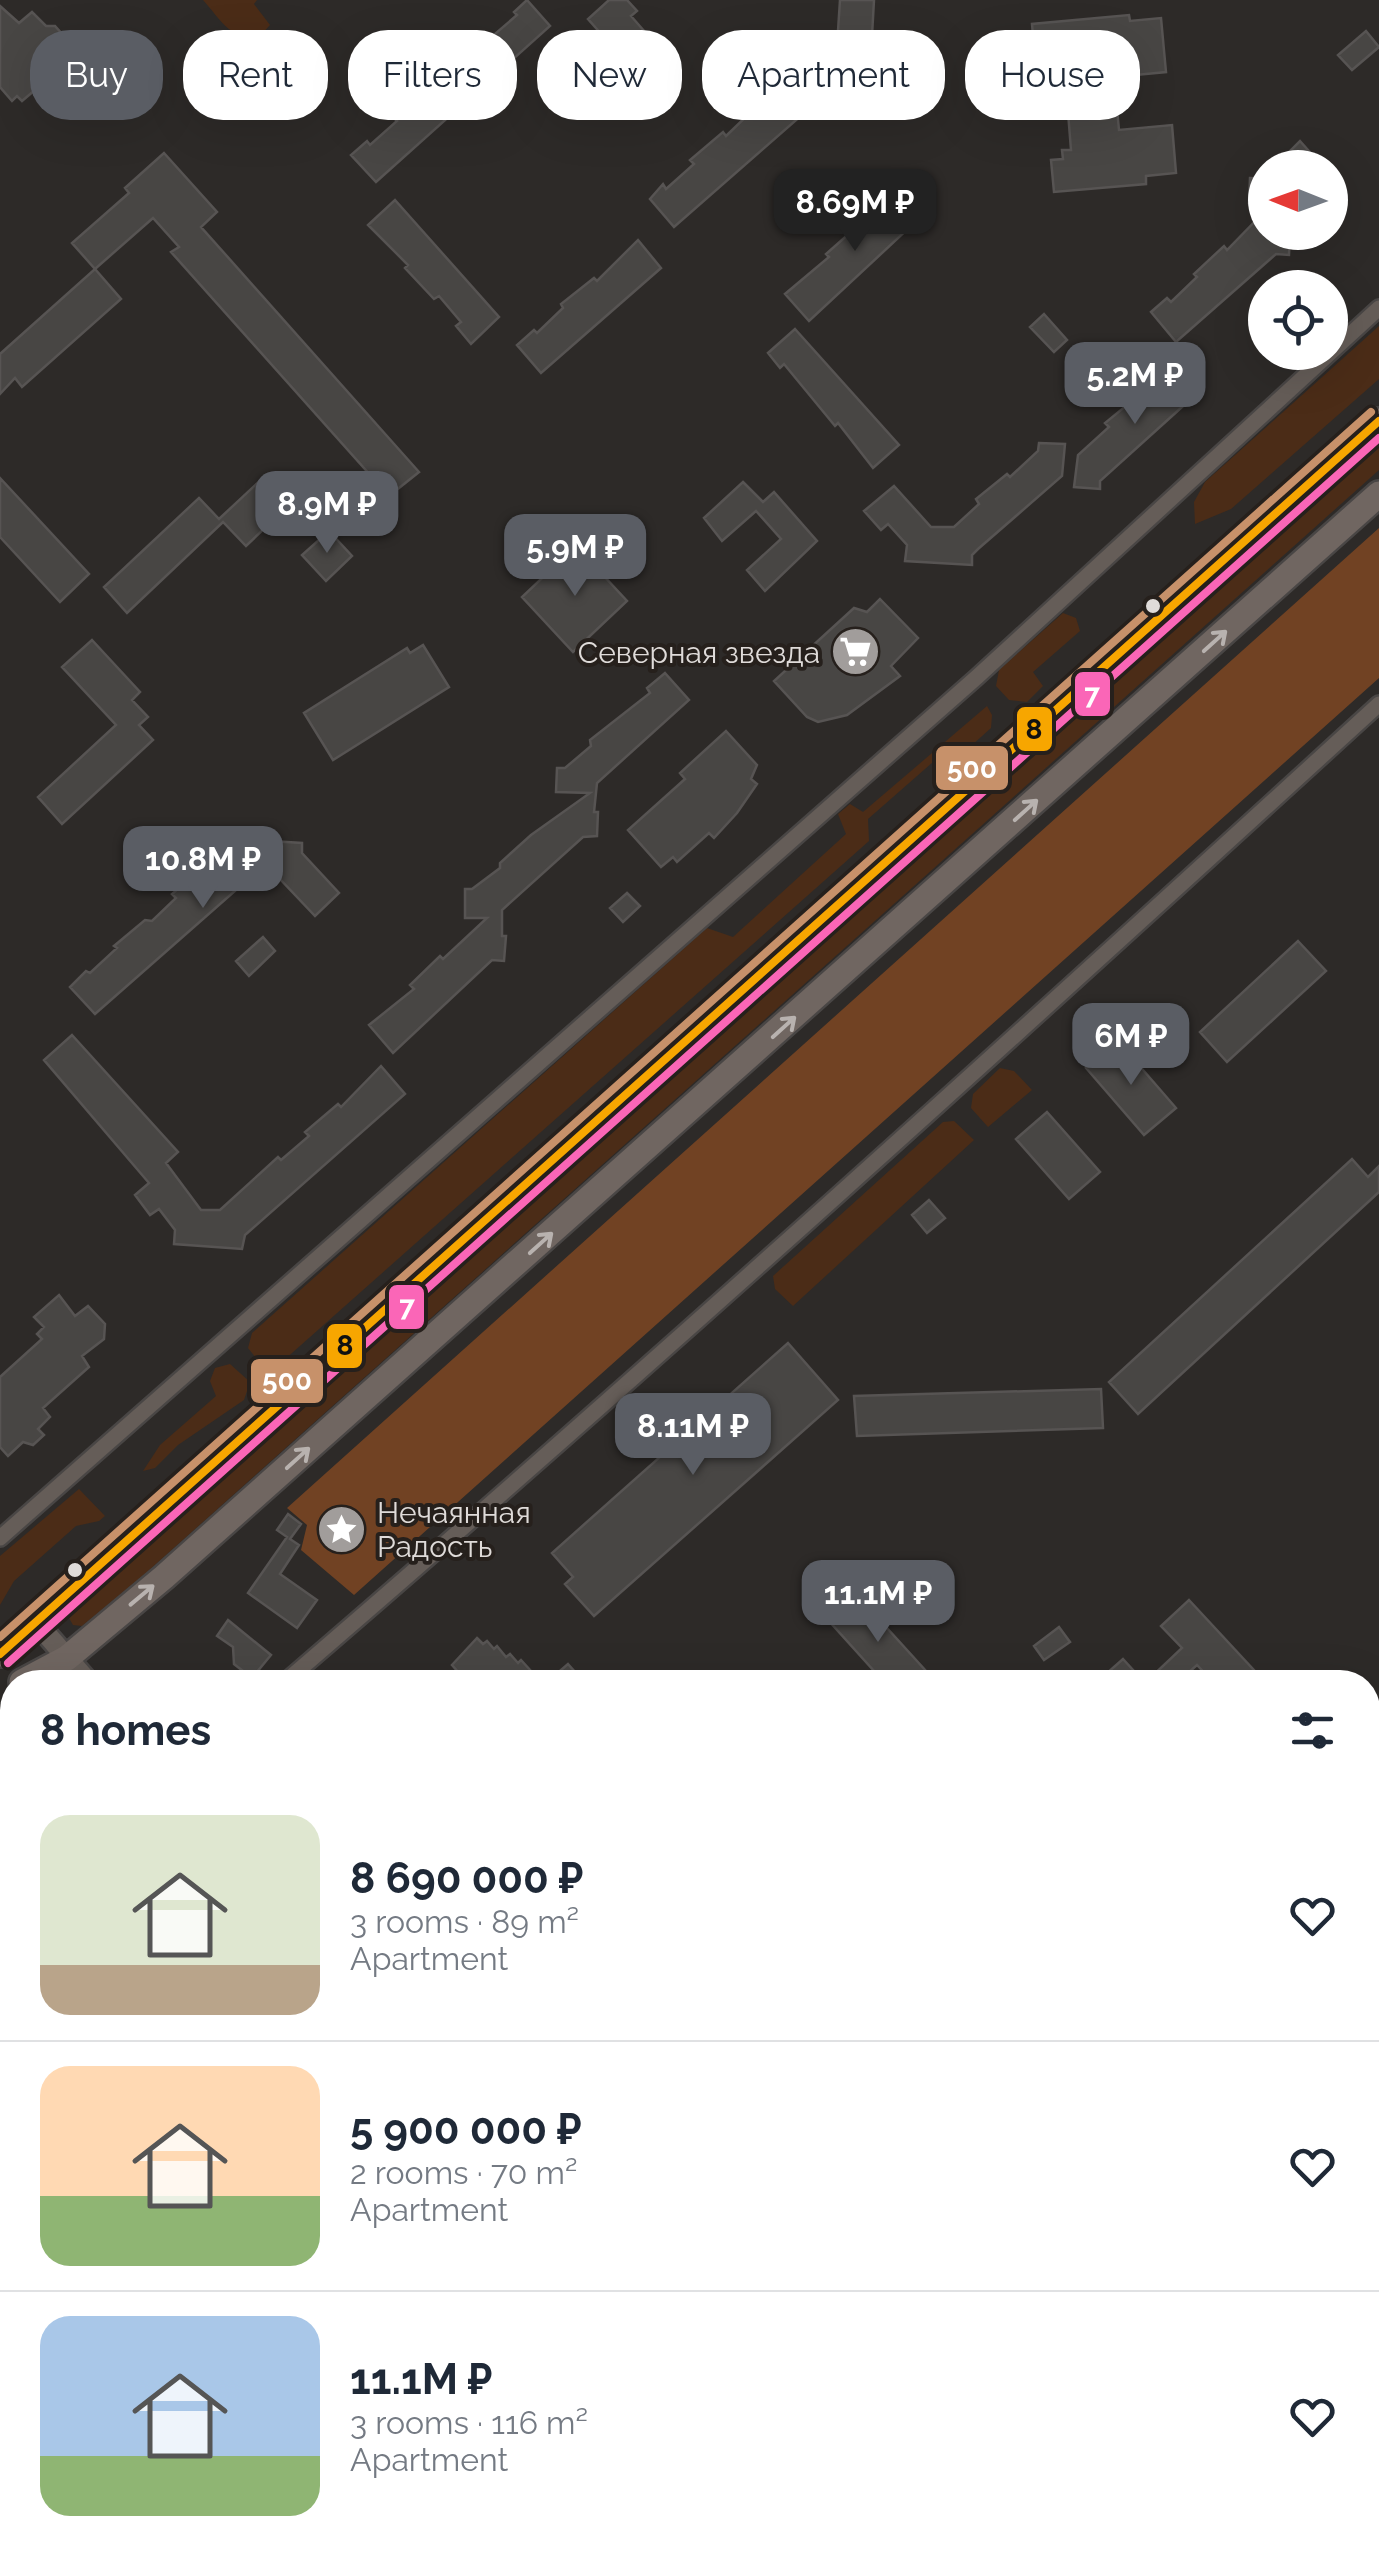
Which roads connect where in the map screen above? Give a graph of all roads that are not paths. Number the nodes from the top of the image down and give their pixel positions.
1 (1379, 308) edge
2 (1379, 421) edge
3 (1379, 494) edge
4 (1379, 704) edge
5 (0, 1538) edge
6 (36, 1622) junction
7 (0, 1654) edge
8 (67, 1658) junction
9 (44, 1670) edge
10 (78, 1670) edge
11 (299, 1670) edge

1 - 5 street
2 - 6 main road
8 -> 3 main road
4 - 11 street
6 - 7 main road
6 - 8 street
8 - 9 main road
8 - 10 street

